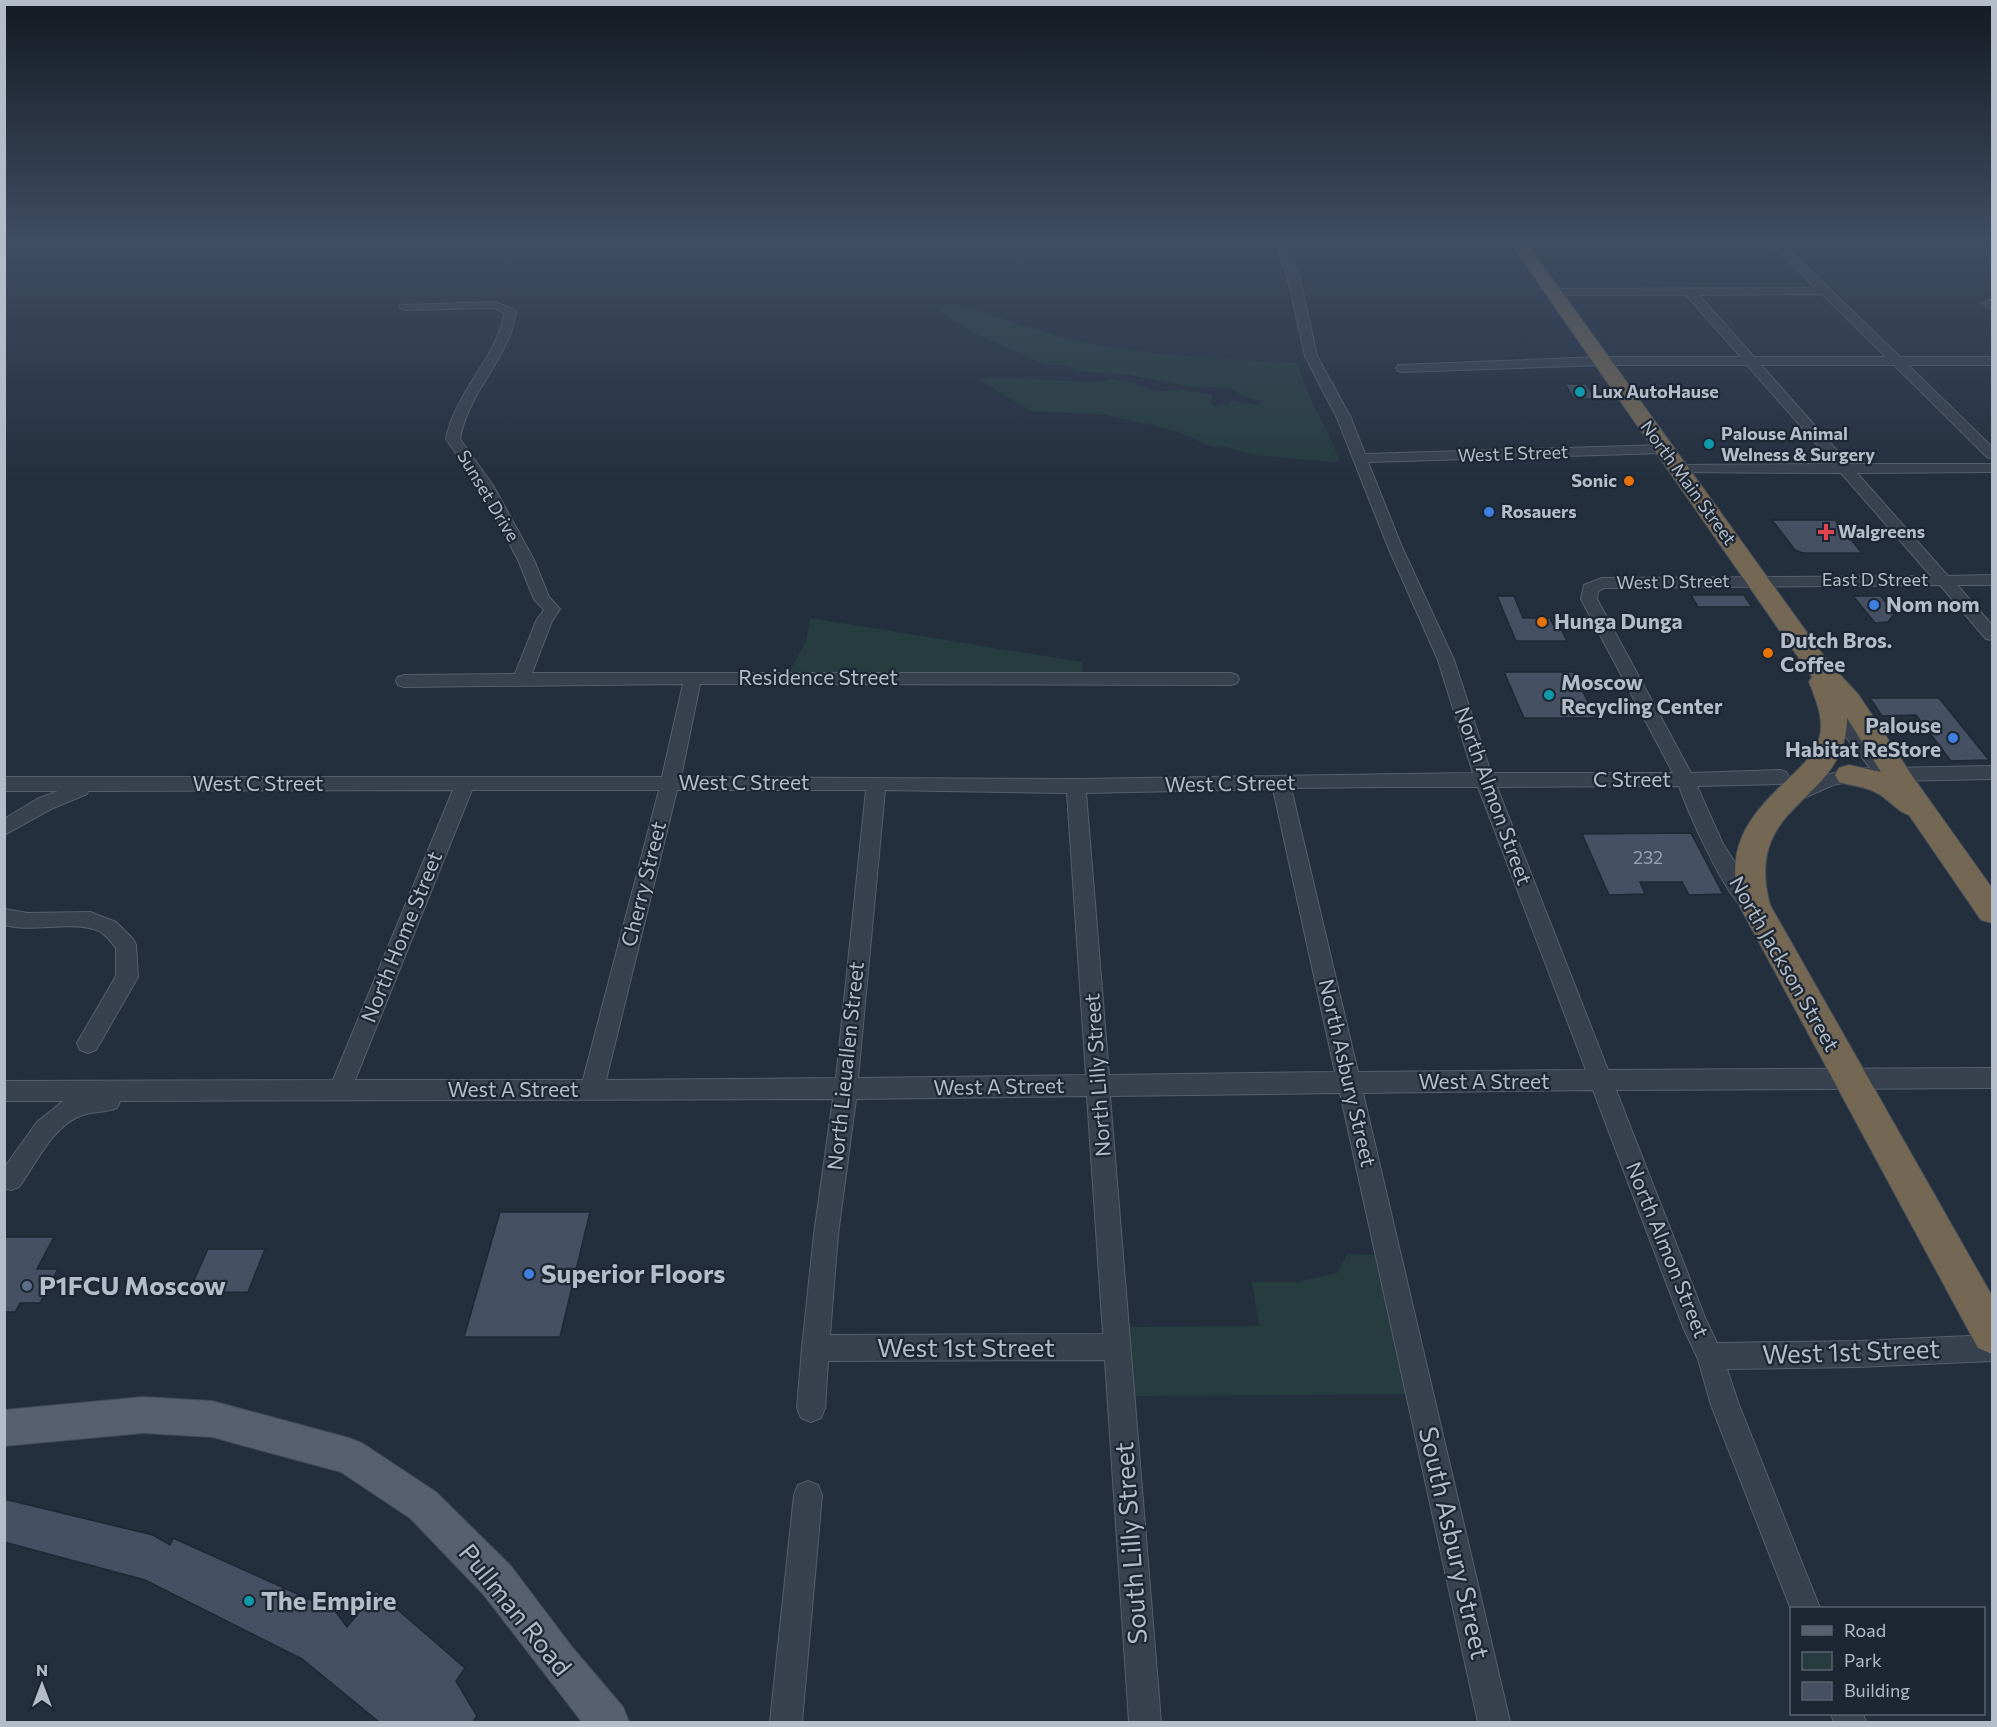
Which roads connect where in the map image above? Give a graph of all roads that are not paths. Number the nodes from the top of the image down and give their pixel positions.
1 (509, 319) edge
2 (1303, 319) edge
3 (1571, 319) edge
4 (1714, 319) edge
5 (1854, 319) edge
6 (1601, 361) junction
7 (1752, 361) junction
8 (1992, 361) edge
9 (1899, 362) junction
10 (1402, 368) dead end
11 (1664, 450) junction
12 (1992, 453) edge
13 (1362, 458) junction
14 (1845, 468) junction
15 (1992, 468) edge
16 (1677, 469) junction
17 (1943, 580) junction
18 (1992, 580) edge
19 (1758, 581) junction
20 (1590, 588) joint
21 (1992, 636) edge
22 (1820, 669) junction
23 (693, 678) junction
24 (521, 679) junction
25 (1231, 679) dead end
26 (404, 681) dead end
27 (1835, 709) junction
28 (1992, 773) edge
29 (1890, 774) junction
30 (1849, 775) junction
31 (1686, 780) junction
32 (1485, 781) junction
33 (670, 783) junction
34 (876, 783) junction
35 (1281, 783) junction
36 (7, 784) edge
37 (465, 784) junction
38 (94, 785) junction
39 (1076, 786) junction
40 (1781, 789) junction
41 (6, 827) edge
42 (1941, 839) junction
43 (1755, 907) junction
44 (1992, 911) edge
45 (4, 917) edge
46 (88, 1043) dead end
47 (1992, 1078) edge
48 (1850, 1079) junction
49 (1601, 1081) junction
50 (1348, 1083) junction
51 (1099, 1086) junction
52 (846, 1089) junction
53 (340, 1090) junction
54 (592, 1090) junction
55 (4, 1091) edge
56 (62, 1091) junction
57 (227, 1092) junction
58 (8, 1185) edge
59 (1992, 1335) edge
60 (815, 1348) junction
61 (1992, 1348) edge
62 (1117, 1356) junction
63 (1710, 1356) junction
64 (1413, 1363) joint
65 (811, 1408) dead end
66 (4, 1428) edge
67 (808, 1495) dead end
68 (1805, 1607) edge
69 (608, 1722) edge
70 (786, 1722) edge
71 (1145, 1722) edge
72 (1494, 1722) edge

1 - 24 street, Sunset Drive
2 - 13 street, North Almon Street
3 - 6 highway, North Main Street
4 - 7 street
5 - 9 street
6 - 7 street
6 - 10 street
6 - 11 highway, North Main Street
7 - 9 street
7 - 14 street
8 - 9 street
9 - 12 street
11 - 13 street, West E Street
11 - 16 highway, North Main Street
13 - 32 street, North Almon Street
14 - 15 street
14 - 16 street
14 - 17 street
16 - 19 highway, North Main Street
17 - 18 street, East D Street
17 - 19 street, East D Street
17 - 21 street
19 - 20 street, West D Street
19 - 22 highway, North Main Street
20 - 31 street, North Jackson Street
22 - 27 highway, North Main Street
22 - 29 highway, North Main Street
23 - 24 street, Residence Street
23 - 25 street, Residence Street
23 - 33 street, Cherry Street
24 - 26 street, Residence Street
27 - 29 street, North Main Street
27 - 40 highway, North Main Street
28 - 29 street
29 - 30 street
29 - 42 highway, North Main Street
30 - 40 street
30 - 42 highway
31 - 32 street, C Street
31 - 40 street, C Street
31 - 43 street, North Jackson Street
32 - 35 street, West C Street
32 - 49 street, North Almon Street
33 - 34 street, West C Street
33 - 37 street, West C Street
33 - 54 street, Cherry Street
34 - 39 street, West C Street
34 - 52 street, North Lieuallen Street
35 - 39 street, West C Street
35 - 50 street, North Asbury Street
36 - 38 street, West C Street
36 - 41 street
37 - 38 street, West C Street
37 - 53 street, North Home Street
38 - 41 street
39 - 51 street, North Lilly Street
40 - 43 highway, North Main Street
42 - 44 highway, North Main Street
43 - 48 highway, North Jackson Street
45 - 46 street
47 - 48 street, West A Street
48 - 49 street, West A Street
48 - 59 highway, North Jackson Street
49 - 50 street, West A Street
49 - 63 street, North Almon Street
50 - 51 street, West A Street
50 - 64 street, North Asbury Street
51 - 52 street, West A Street
51 - 62 street, North Lilly Street
52 - 54 street, West A Street
52 - 60 street, North Lieuallen Street
53 - 54 street, West A Street
53 - 57 street, West A Street
55 - 56 street, West A Street
56 - 57 street, West A Street
56 - 58 street
57 - 58 street
60 - 62 street, West 1st Street
60 - 65 street, North Lieuallen Street
61 - 63 street, West 1st Street
62 - 71 street, South Lilly Street
63 - 68 street, North Almon Street
64 - 72 street, South Asbury Street
66 - 69 main road, Pullman Road
67 - 70 street

